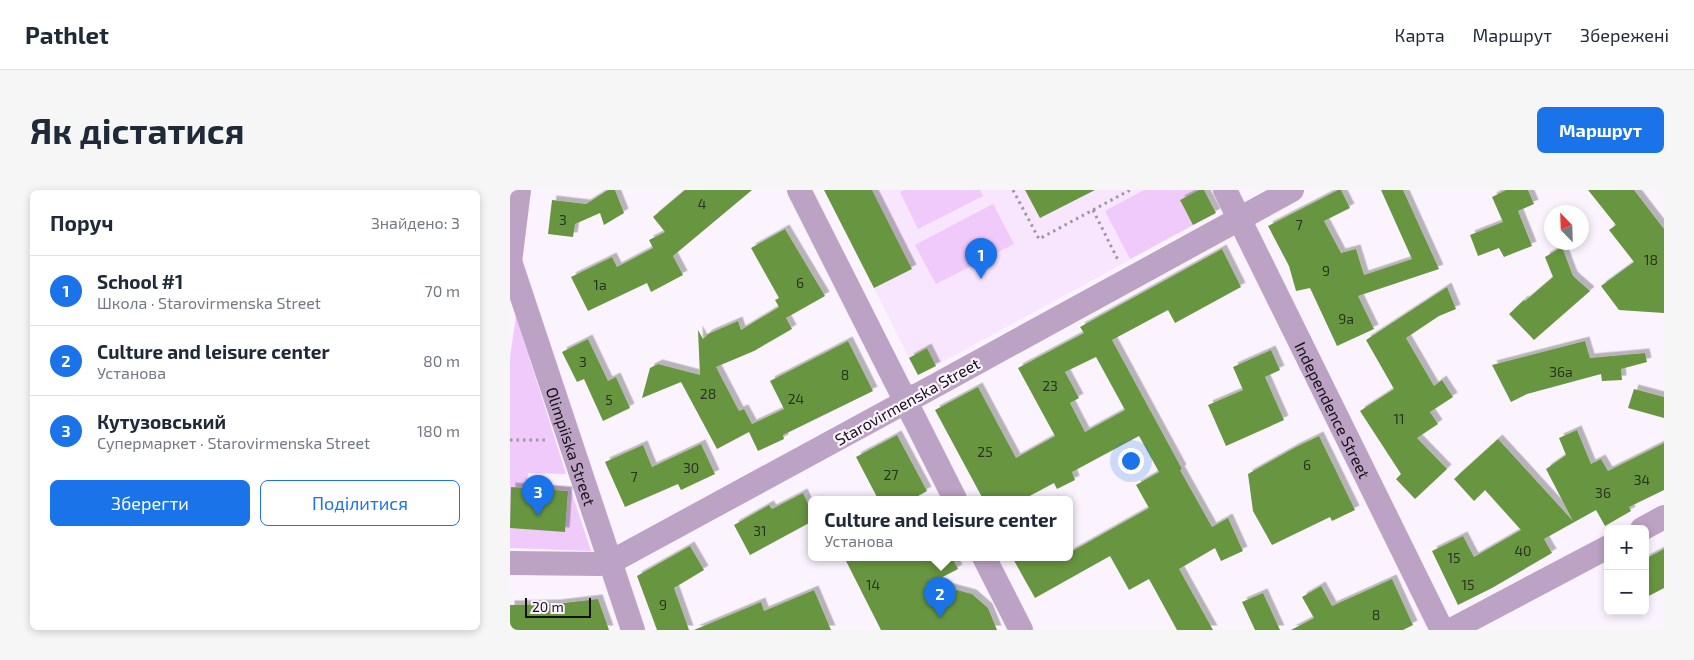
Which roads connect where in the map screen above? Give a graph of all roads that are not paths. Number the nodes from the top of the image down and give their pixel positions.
1 (519, 190) edge
2 (798, 190) edge
3 (1225, 190) edge
4 (1292, 190) edge
5 (1239, 219) junction
6 (510, 262) edge
7 (905, 400) junction
8 (954, 496) edge
9 (1664, 517) edge
10 (1649, 525) edge
11 (1604, 549) edge
12 (986, 561) edge
13 (510, 563) edge
14 (609, 563) junction
15 (633, 630) edge
16 (1021, 630) edge
17 (1442, 630) edge
18 (1451, 630) edge

1 - 6 street
2 - 7 street
3 - 5 street, Independence Street
4 - 5 street, Starovirmenska Street
5 - 7 street, Starovirmenska Street
5 - 17 street, Independence Street
6 - 14 street, Olimpiiska Street
7 - 8 street
7 - 14 street, Starovirmenska Street
9 - 10 street
11 - 18 street
12 - 16 street
13 - 14 street, Starovirmenska Street
14 - 15 street, Olimpiiska Street

